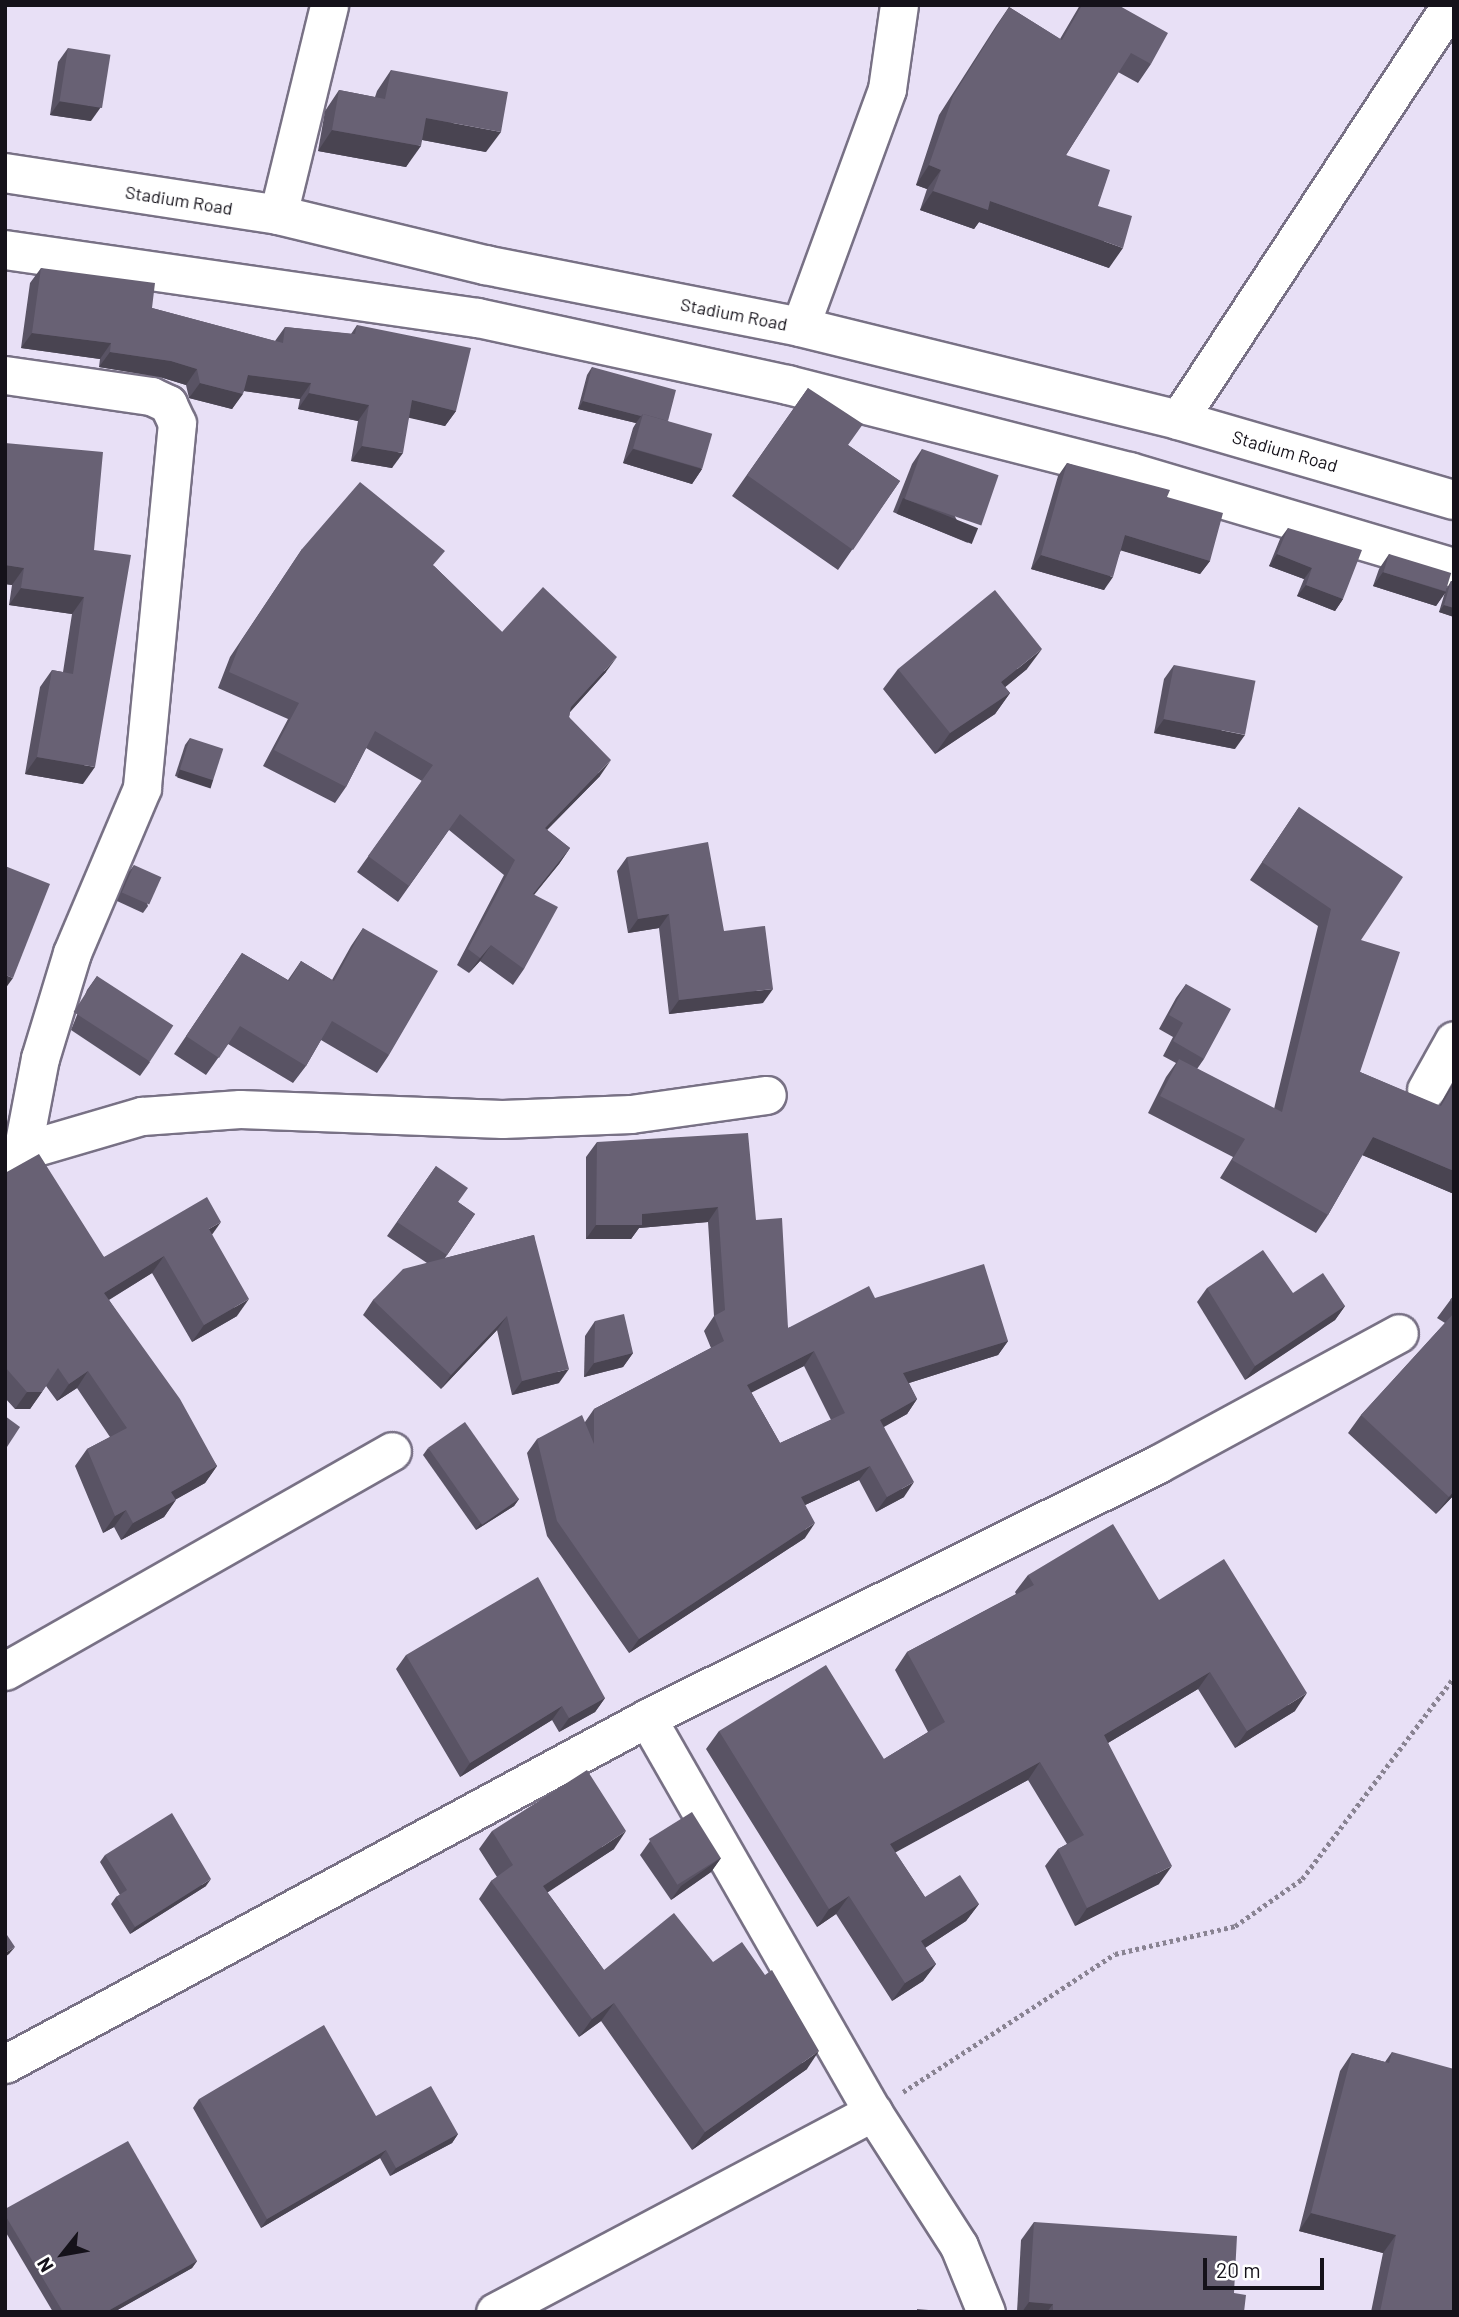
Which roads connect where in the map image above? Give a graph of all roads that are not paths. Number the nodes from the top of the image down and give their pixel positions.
1 (329, 5) edge
2 (900, 5) edge
3 (1451, 5) edge
4 (5, 173) edge
5 (278, 215) junction
6 (5, 250) edge
7 (800, 327) junction
8 (5, 375) edge
9 (1178, 420) junction
10 (1454, 500) edge
11 (1454, 568) edge
12 (1454, 1040) edge
13 (1426, 1090) dead end
14 (767, 1095) dead end
15 (14, 1151) edge
16 (1399, 1332) dead end
17 (392, 1451) dead end
18 (5, 1671) edge
19 (647, 1717) junction
20 (5, 2064) edge
21 (873, 2112) junction
22 (495, 2312) edge
23 (986, 2312) edge

1 - 5 street
2 - 7 street
3 - 9 street
4 - 5 main road, Stadium Road
5 - 7 main road, Stadium Road
6 - 11 main road
7 - 9 main road, Stadium Road
8 - 15 street
9 - 10 main road, Stadium Road
12 - 13 street
14 - 15 street
16 - 19 street
17 - 18 street
19 - 20 street
19 - 21 street
21 - 22 street
21 - 23 street

